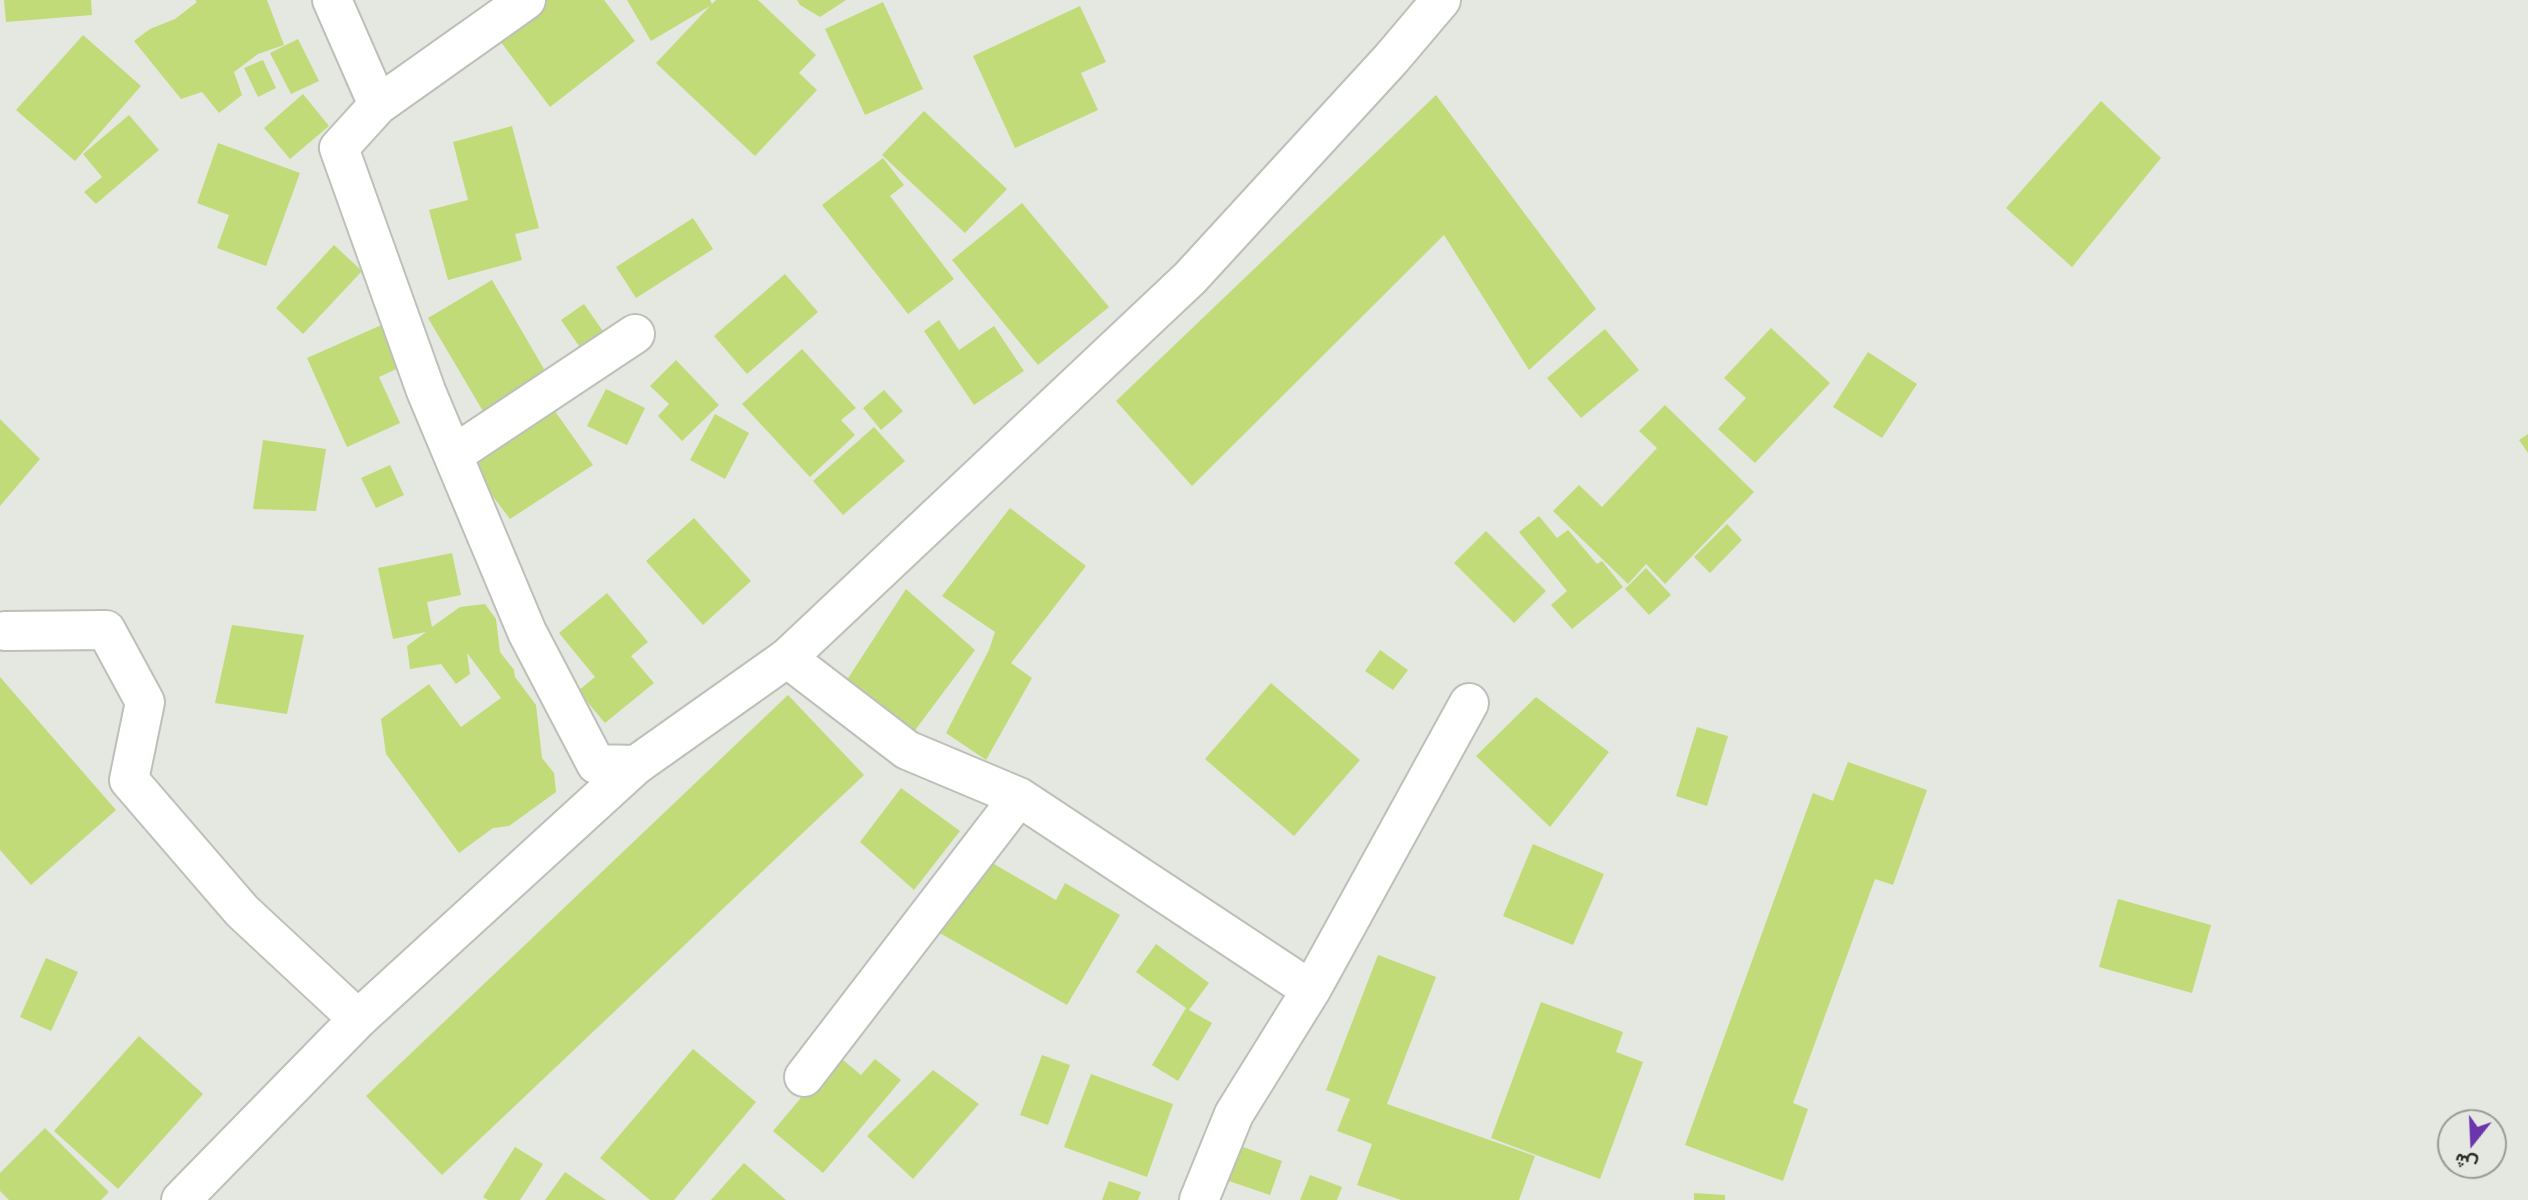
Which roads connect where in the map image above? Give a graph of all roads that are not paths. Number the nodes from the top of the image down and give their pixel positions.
1 (332, 0) edge
2 (526, 0) edge
3 (1441, 0) edge
4 (378, 105) junction
5 (635, 334) dead end
6 (453, 455) junction
7 (5, 631) dead end
8 (787, 658) junction
9 (1469, 704) dead end
10 (636, 765) junction
11 (1019, 797) junction
12 (1311, 990) junction
13 (358, 1019) junction
14 (804, 1077) dead end
15 (181, 1200) edge
16 (1199, 1200) edge

1 - 4 street
2 - 4 street
3 - 8 street
4 - 6 street
5 - 6 street
6 - 10 street
7 - 13 street
8 - 10 street
8 - 11 street
9 - 12 street
10 - 13 street
11 - 12 street
11 - 14 street
12 - 16 street
13 - 15 street

